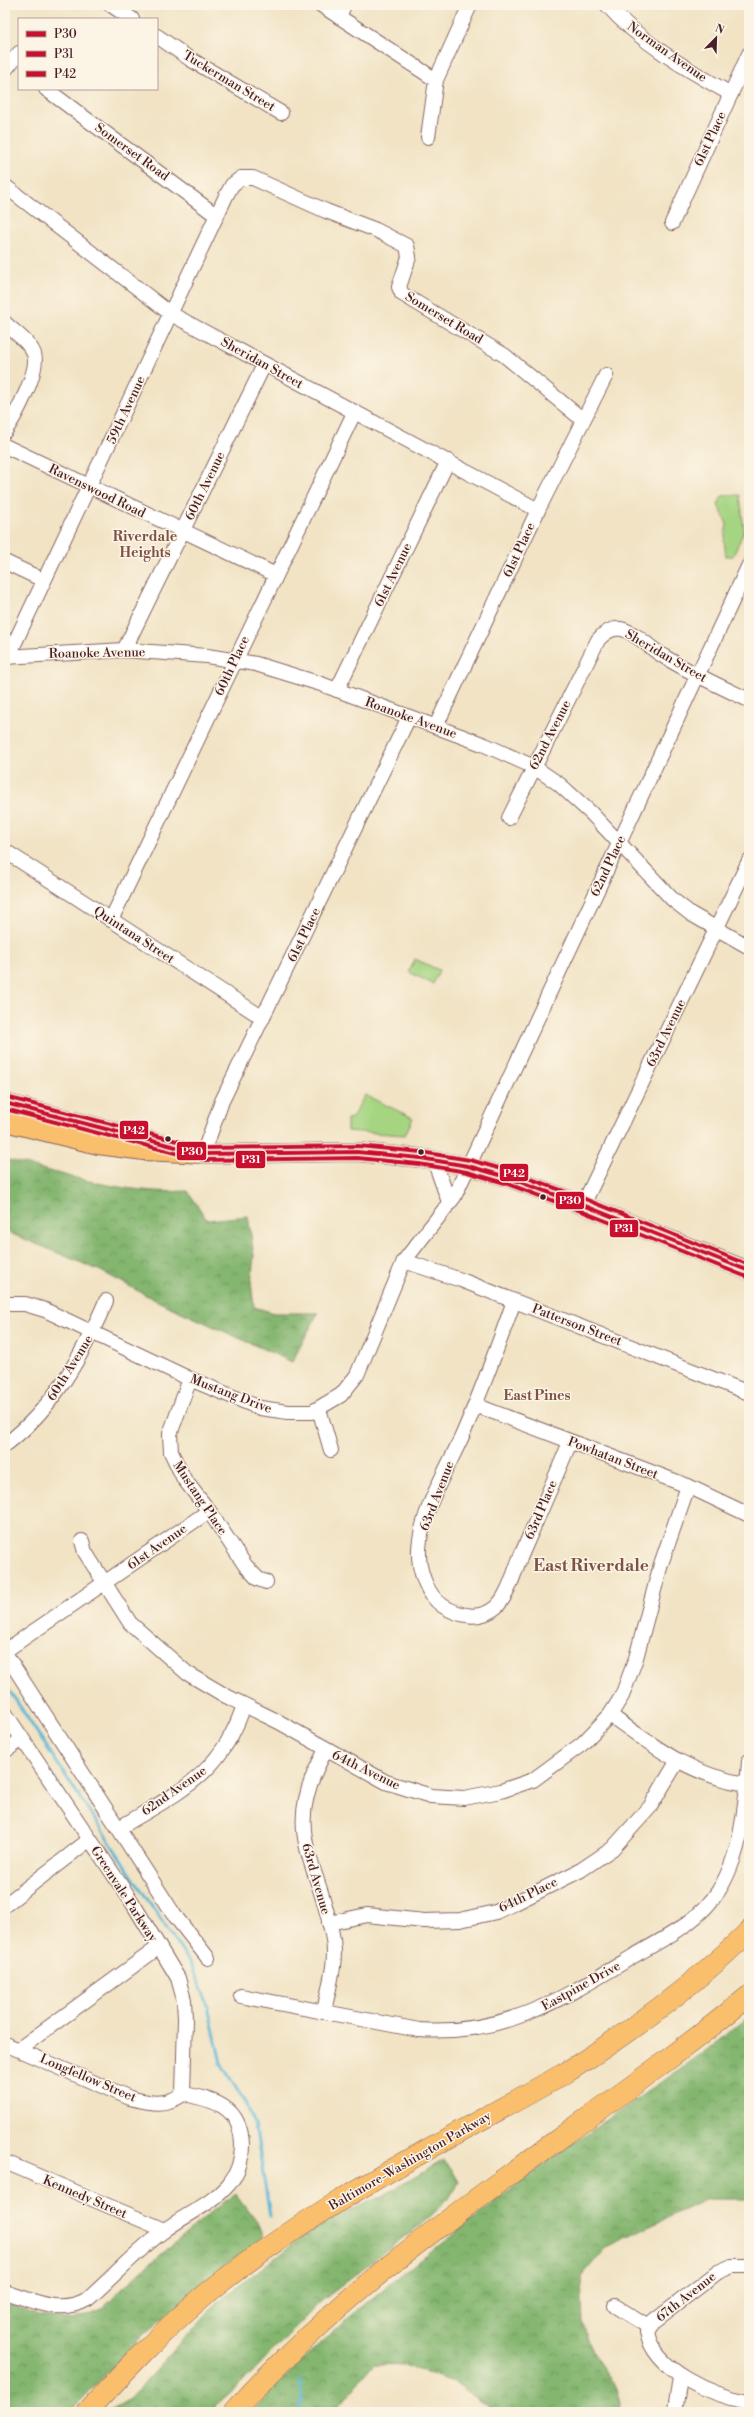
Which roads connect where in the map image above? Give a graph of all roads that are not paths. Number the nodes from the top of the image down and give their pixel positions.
1 (111, 5) edge
2 (321, 5) edge
3 (470, 5) edge
4 (607, 5) edge
5 (342, 11) edge
6 (130, 18) edge
7 (158, 37) edge
8 (749, 54) edge
9 (436, 80) junction
10 (47, 90) edge
11 (731, 94) junction
12 (282, 113) dead end
13 (428, 137) dead end
14 (253, 178) joint
15 (5, 186) edge
16 (217, 216) junction
17 (672, 223) dead end
18 (171, 314) junction
19 (5, 323) edge
20 (264, 365) junction
21 (606, 375) dead end
22 (354, 413) junction
23 (583, 420) junction
24 (5, 431) edge
25 (5, 446) edge
26 (448, 461) junction
27 (89, 487) junction
28 (538, 510) junction
29 (183, 532) junction
30 (5, 562) edge
31 (749, 565) edge
32 (276, 575) junction
33 (44, 580) junction
34 (124, 650) junction
35 (592, 652) joint
36 (7, 657) edge
37 (234, 661) junction
38 (697, 675) junction
39 (337, 690) junction
40 (749, 700) edge
41 (409, 717) junction
42 (436, 726) junction
43 (534, 767) junction
44 (509, 818) dead end
45 (619, 842) junction
46 (5, 851) edge
47 (749, 861) edge
48 (112, 920) junction
49 (716, 929) junction
50 (749, 947) edge
51 (263, 1018) junction
52 (5, 1103) edge
53 (5, 1122) edge
54 (203, 1154) junction
55 (434, 1160) junction
56 (468, 1166) junction
57 (449, 1202) junction
58 (583, 1205) junction
59 (404, 1261) junction
60 (749, 1271) edge
61 (106, 1301) dead end
62 (514, 1301) junction
63 (5, 1304) edge
64 (92, 1334) junction
65 (190, 1379) junction
66 (749, 1393) edge
67 (475, 1405) junction
68 (319, 1409) junction
69 (570, 1442) junction
70 (5, 1445) edge
71 (331, 1450) dead end
72 (688, 1486) junction
73 (209, 1511) junction
74 (749, 1515) edge
75 (82, 1541) dead end
76 (512, 1578) joint
77 (266, 1582) dead end
78 (105, 1584) junction
79 (5, 1652) edge
80 (244, 1705) junction
81 (5, 1713) edge
82 (610, 1715) junction
83 (22, 1740) junction
84 (326, 1750) junction
85 (5, 1751) edge
86 (749, 1761) edge
87 (677, 1762) junction
88 (747, 1784) junction
89 (119, 1828) junction
90 (89, 1840) junction
91 (5, 1905) edge
92 (329, 1923) junction
93 (749, 1931) edge
94 (159, 1947) junction
95 (208, 1958) dead end
96 (241, 1996) dead end
97 (749, 1996) edge
98 (324, 2012) junction
99 (5, 2044) edge
100 (19, 2049) junction
101 (183, 2094) junction
102 (5, 2162) edge
103 (165, 2230) junction
104 (749, 2266) edge
105 (5, 2292) edge
106 (615, 2306) dead end
107 (649, 2327) junction
108 (680, 2376) junction
109 (749, 2402) edge
110 (87, 2412) edge
111 (234, 2412) edge
112 (675, 2412) edge

1 - 6 street
2 - 5 street
3 - 9 street
4 - 11 street, Norman Avenue
5 - 9 street
7 - 12 street, Tuckerman Street
8 - 11 street, 61st Place
9 - 13 street
10 - 16 street, Somerset Road
11 - 17 street, 61st Place
14 - 16 street, 59th Avenue
14 - 23 street, Somerset Road
15 - 18 street, Sheridan Street
16 - 18 street, 59th Avenue
18 - 20 street, Sheridan Street
18 - 27 street, 59th Avenue
19 - 24 street
20 - 22 street, Sheridan Street
20 - 29 street, 60th Avenue
21 - 23 street, 61st Place
22 - 26 street, Sheridan Street
22 - 32 street, 60th Place
23 - 28 street, 61st Place
25 - 27 street, Ravenswood Road
26 - 28 street, Sheridan Street
26 - 39 street, 61st Avenue
27 - 29 street, Ravenswood Road
27 - 33 street, 59th Avenue
28 - 42 street, 61st Place
29 - 32 street, Ravenswood Road
29 - 34 street, 60th Avenue
30 - 33 street
31 - 38 street, 62nd Place
32 - 37 street, 60th Place
33 - 36 street, 59th Avenue
34 - 36 street, Roanoke Avenue
34 - 37 street, Roanoke Avenue
35 - 38 street, Sheridan Street
35 - 43 street, 62nd Avenue
37 - 39 street, Roanoke Avenue
37 - 48 street, 60th Place
38 - 40 street, Sheridan Street
38 - 45 street, 62nd Place
39 - 41 street, Roanoke Avenue
41 - 42 street, Roanoke Avenue
41 - 51 street, 61st Place
42 - 43 street, Roanoke Avenue
43 - 44 street, 62nd Avenue
43 - 45 street, Roanoke Avenue
45 - 49 street, Roanoke Avenue
45 - 56 street, 62nd Place
46 - 48 street, Quintana Street
47 - 49 street, 63rd Avenue
48 - 51 street, Quintana Street
49 - 50 street, Roanoke Avenue
49 - 58 street, 63rd Avenue
51 - 54 street, 61st Place
52 - 54 main road
53 - 54 main road
54 - 55 main road
55 - 56 main road
55 - 57 street
56 - 57 street, Mustang Drive
56 - 58 main road
57 - 59 street, Mustang Drive
58 - 60 main road
59 - 62 street, Patterson Street
59 - 68 street, Mustang Drive
61 - 64 street, 60th Avenue
62 - 66 street, Patterson Street
62 - 67 street, 63rd Avenue
63 - 64 street, Mustang Drive
64 - 65 street, Mustang Drive
64 - 70 street, 60th Avenue
65 - 68 street, Mustang Drive
65 - 73 street, Mustang Place
67 - 69 street, Powhatan Street
67 - 76 street, 63rd Avenue
68 - 71 street
69 - 72 street, Powhatan Street
69 - 76 street, 63rd Place
72 - 74 street, Powhatan Street
72 - 82 street, 64th Avenue
73 - 77 street, Mustang Place
73 - 78 street, 61st Avenue
75 - 78 street
78 - 79 street, 61st Avenue
78 - 80 street, 64th Avenue
79 - 89 street
80 - 84 street, 64th Avenue
80 - 89 street, 62nd Avenue
81 - 83 street, Greenvale Parkway
82 - 84 street, 64th Avenue
82 - 87 street
83 - 85 street
83 - 90 street, Greenvale Parkway
84 - 92 street, 63rd Avenue
86 - 88 street, Eastpine Drive
87 - 88 street
87 - 92 street, 64th Place
88 - 98 street, Eastpine Drive
89 - 95 street
90 - 91 street
90 - 94 street, Greenvale Parkway
92 - 98 street, 63rd Avenue
93 - 110 highway, Baltimore-Washington Parkway
94 - 100 street
94 - 101 street, Greenvale Parkway
96 - 98 street, Eastpine Drive
97 - 111 highway
99 - 100 street, Longfellow Street
100 - 101 street, Longfellow Street
101 - 103 street
102 - 103 street, Kennedy Street
103 - 105 street
104 - 107 street, 67th Avenue
106 - 107 street
107 - 108 street
108 - 109 street
108 - 112 street

